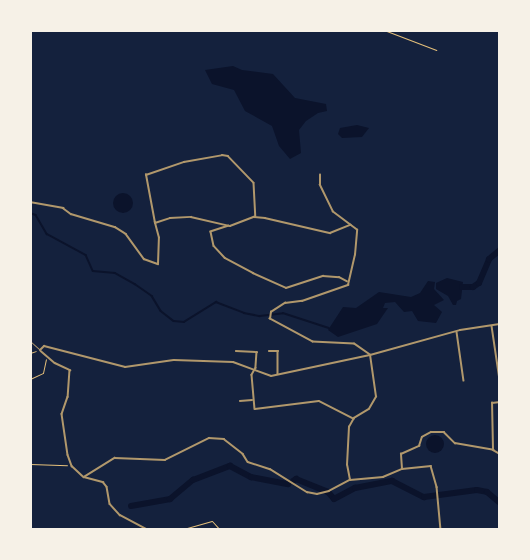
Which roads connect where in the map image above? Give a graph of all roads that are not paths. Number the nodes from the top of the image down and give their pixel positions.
1 (320, 175) dead end
2 (30, 202) edge
3 (256, 217) junction
4 (155, 223) junction
5 (351, 225) junction
6 (230, 226) junction
7 (348, 281) junction
8 (500, 324) edge
9 (492, 326) junction
10 (457, 331) junction
11 (30, 341) edge
12 (40, 350) junction
13 (236, 351) dead end
14 (269, 351) dead end
15 (370, 355) junction
16 (253, 371) junction
17 (278, 375) junction
18 (500, 380) edge
19 (464, 381) dead end
20 (240, 400) dead end
21 (252, 400) junction
22 (500, 402) edge
23 (354, 419) junction
24 (493, 450) junction
25 (500, 454) edge
26 (402, 469) junction
27 (84, 477) junction
28 (350, 480) junction
29 (148, 530) edge
30 (441, 530) edge

1 - 5 street
2 - 4 street
3 - 4 street
3 - 5 street
3 - 6 street
4 - 6 street
5 - 7 street
6 - 7 street
7 - 15 street
8 - 9 street
9 - 10 street
9 - 18 street
10 - 15 street
10 - 19 street
11 - 12 lane
12 - 16 street
12 - 27 street
13 - 16 street
14 - 17 street
15 - 17 street
15 - 23 street
16 - 17 street
16 - 21 street
20 - 21 street
21 - 23 street
22 - 24 street
23 - 28 street
24 - 25 street
24 - 26 street
26 - 28 street
26 - 30 street
27 - 28 street
27 - 29 street

